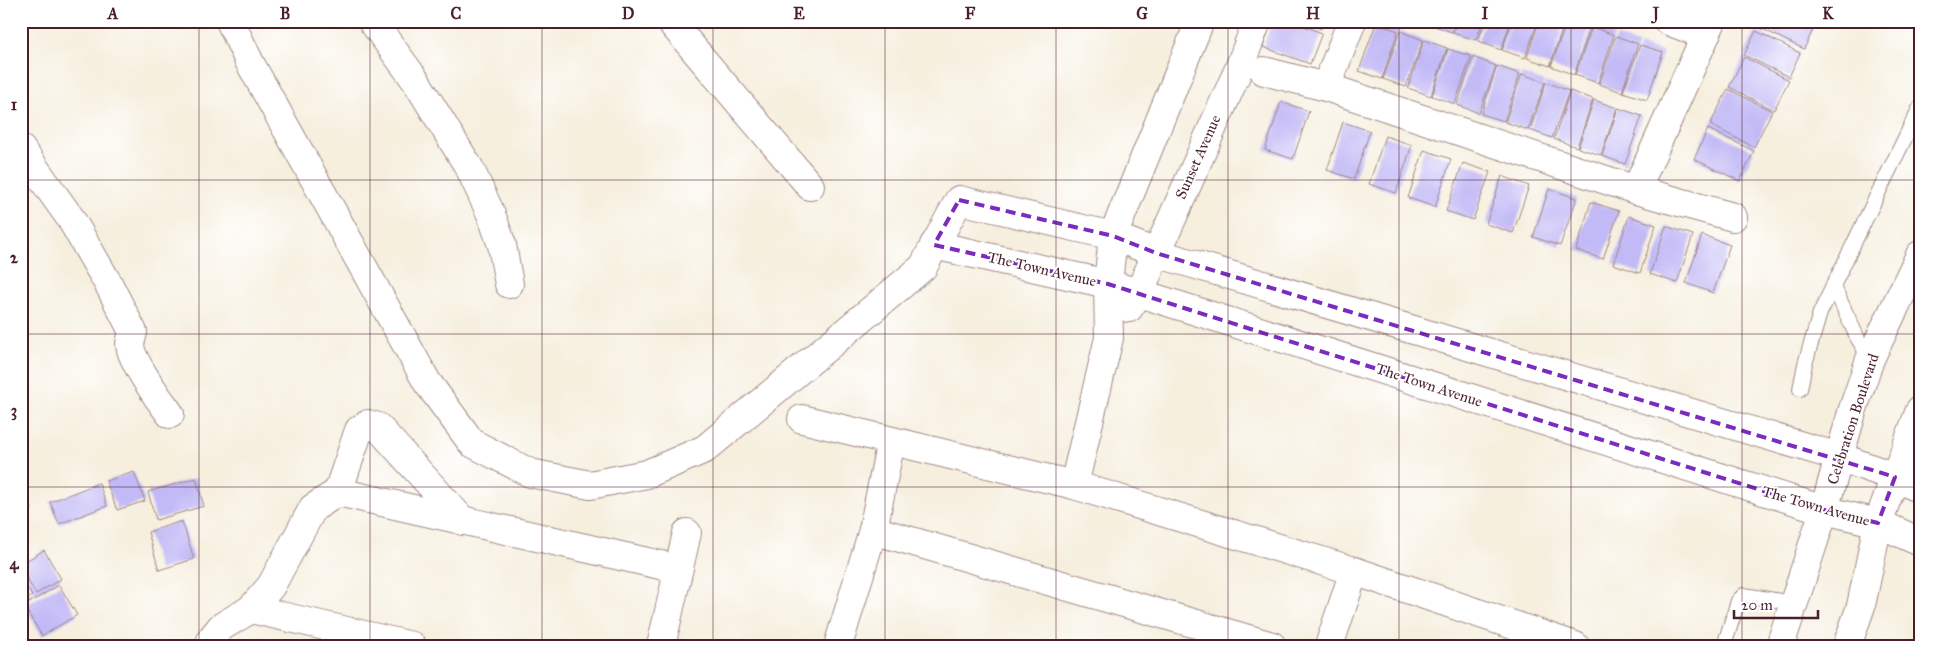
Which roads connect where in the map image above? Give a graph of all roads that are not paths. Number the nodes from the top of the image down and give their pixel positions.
1 (230, 21) edge
2 (372, 21) edge
3 (670, 21) edge
4 (1200, 21) edge
5 (1257, 21) edge
6 (1352, 21) edge
7 (1668, 21) edge
8 (1709, 28) edge
9 (1264, 71) dead end
10 (1326, 87) junction
11 (1920, 107) edge
12 (21, 149) edge
13 (810, 186) dead end
14 (1636, 190) junction
15 (1733, 217) dead end
16 (1113, 236) junction
17 (934, 245) junction
18 (1156, 253) junction
19 (1920, 255) edge
20 (509, 284) dead end
21 (1108, 284) junction
22 (1833, 285) junction
23 (1139, 293) junction
24 (1109, 338) junction
25 (1870, 359) junction
26 (1800, 389) dead end
27 (1920, 410) edge
28 (170, 414) dead end
29 (802, 419) dead end
30 (891, 441) junction
31 (1839, 457) junction
32 (1895, 477) junction
33 (1074, 485) junction
34 (1920, 489) edge
35 (338, 492) junction
36 (1824, 510) junction
37 (463, 521) junction
38 (1878, 523) junction
39 (874, 530) junction
40 (687, 533) dead end
41 (1920, 542) edge
42 (678, 569) junction
43 (1354, 571) junction
44 (1793, 603) junction
45 (251, 609) junction
46 (1529, 639) edge
47 (1851, 644) edge
48 (210, 646) edge
49 (412, 646) edge
50 (661, 646) edge
51 (838, 646) edge
52 (1272, 646) edge
53 (1329, 646) edge
54 (1575, 646) edge
55 (1724, 646) edge
56 (1780, 646) edge

1 - 17 street
2 - 20 street
3 - 13 street
4 - 16 street
5 - 18 street, Sunset Avenue
6 - 10 street
7 - 8 street
8 - 14 street
9 - 10 street
10 - 14 street
11 - 22 lane
12 - 28 street
14 - 15 street
16 - 17 street
16 - 18 street
16 - 21 street
17 - 21 street, The Town Avenue
18 - 23 street, Sunset Avenue
18 - 31 street
19 - 25 street, Celebration Boulevard
21 - 23 street, The Town Avenue
21 - 24 street
22 - 25 lane
22 - 26 lane
23 - 24 street, Sunset Avenue
23 - 36 street, The Town Avenue
24 - 33 street
25 - 31 street, Celebration Boulevard
27 - 32 street
29 - 30 street
30 - 33 street
30 - 39 street
31 - 32 street
31 - 36 street, Celebration Boulevard
32 - 34 street
32 - 38 street
33 - 43 street
35 - 37 street
35 - 37 street
35 - 45 street
36 - 38 street, The Town Avenue
36 - 44 street, Celebration Boulevard
37 - 42 street
38 - 41 street, The Town Avenue
38 - 47 street
39 - 51 street
39 - 52 street
40 - 42 street
42 - 50 street
43 - 46 street
43 - 53 street
44 - 55 lane
44 - 56 street, Celebration Boulevard
45 - 48 street
45 - 49 street
46 - 54 street

